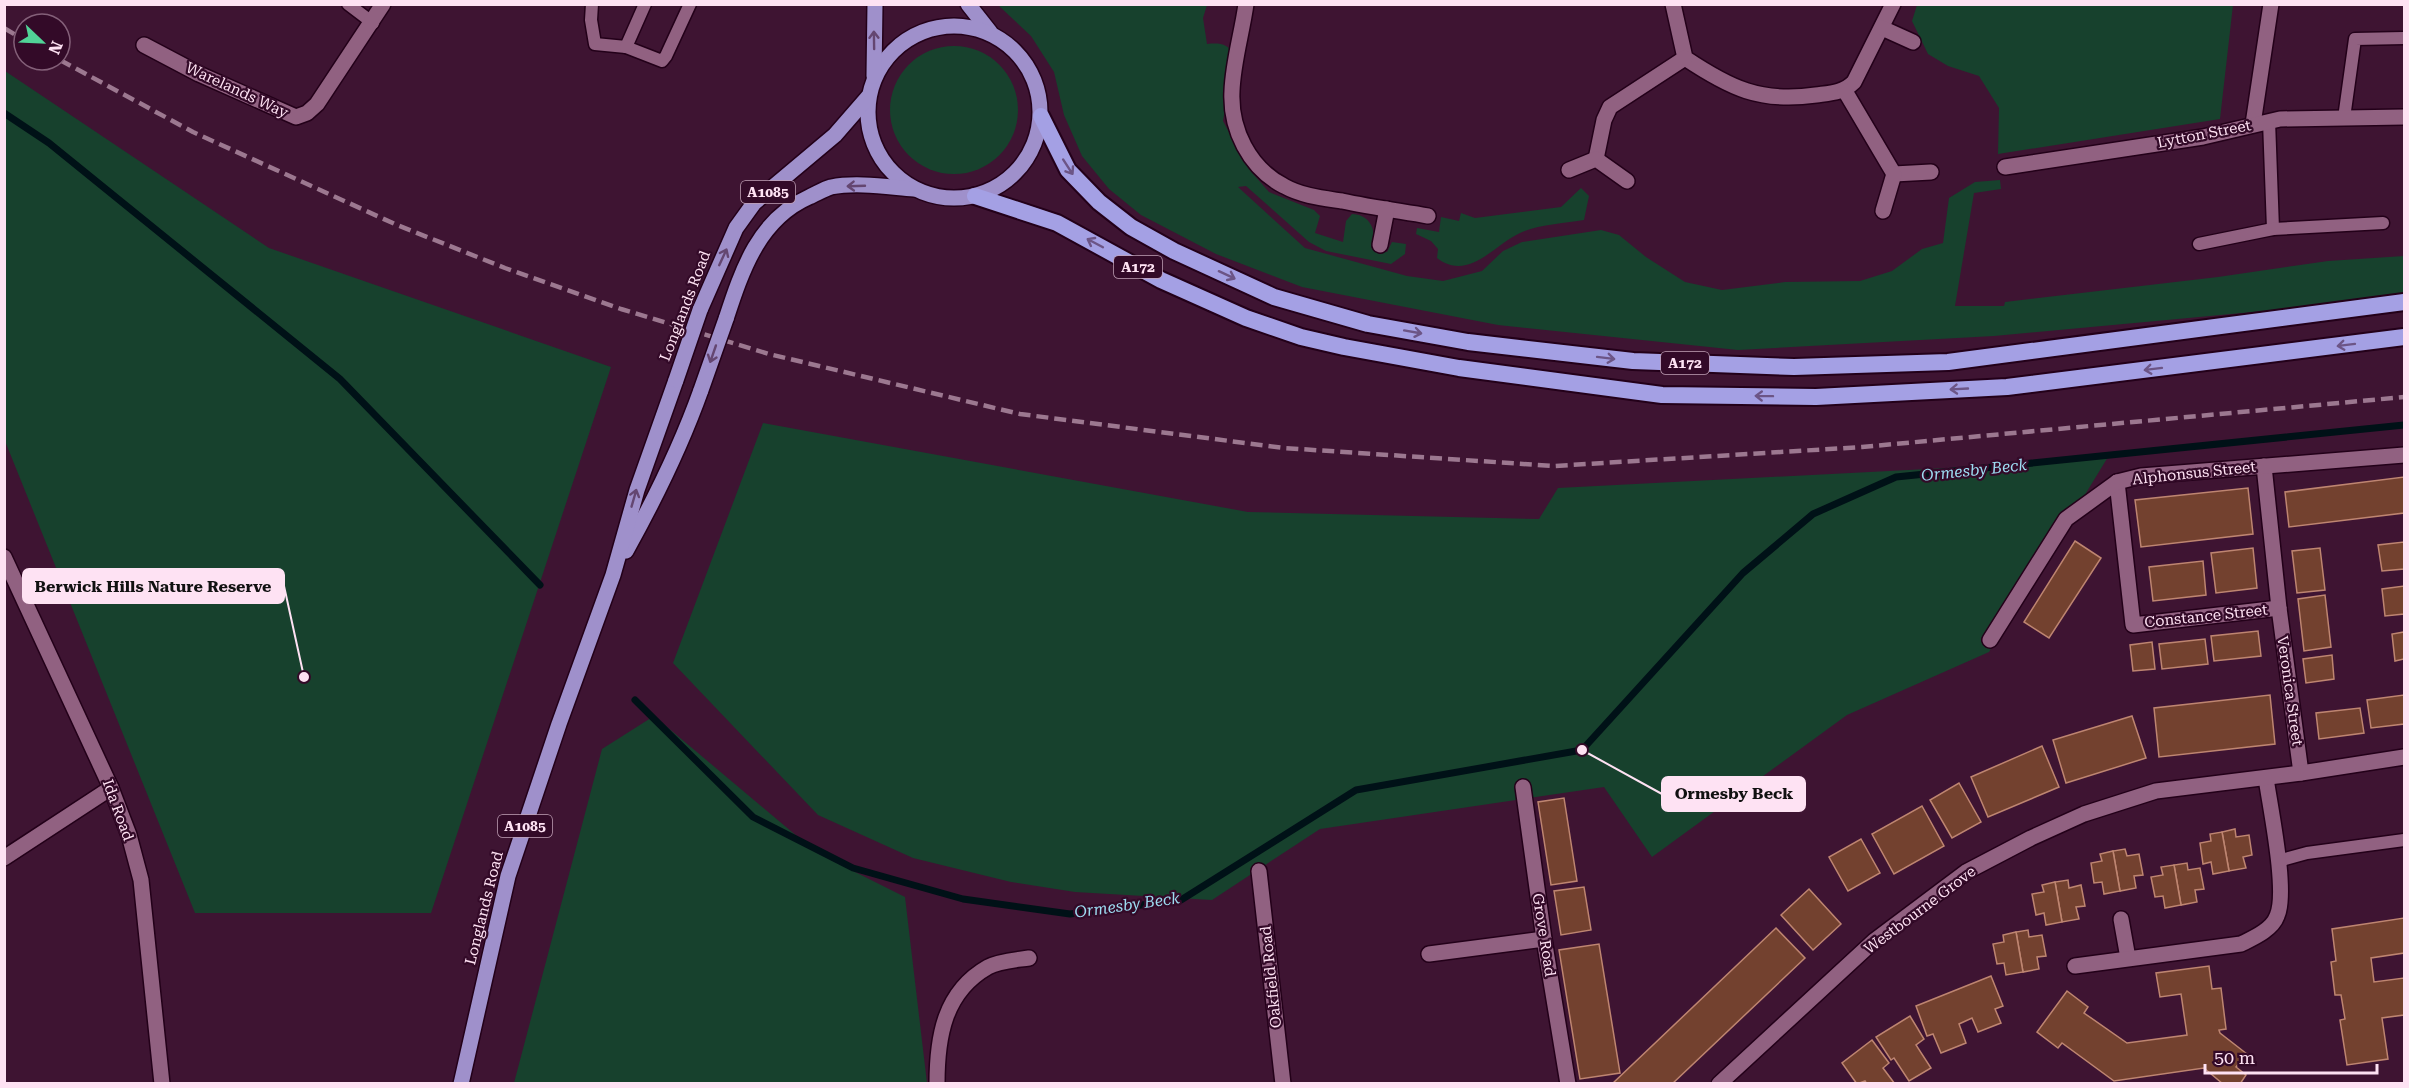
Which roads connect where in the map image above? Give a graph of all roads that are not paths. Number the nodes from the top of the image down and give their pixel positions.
1 (348, 4) edge
2 (383, 4) edge
3 (592, 4) edge
4 (645, 4) edge
5 (690, 4) edge
6 (875, 4) edge
7 (968, 4) edge
8 (1246, 4) edge
9 (1673, 4) edge
10 (1893, 4) edge
11 (2271, 4) edge
12 (373, 23) junction
13 (1882, 28) junction
14 (990, 32) junction
15 (2404, 38) edge
16 (1913, 42) dead end
17 (144, 45) dead end
18 (626, 47) junction
19 (1685, 58) junction
20 (874, 76) junction
21 (1845, 91) junction
22 (868, 97) junction
23 (1041, 116) junction
24 (2404, 117) edge
25 (2344, 118) junction
26 (2269, 121) junction
27 (2253, 124) junction
28 (1596, 159) junction
29 (2005, 167) dead end
30 (1569, 170) dead end
31 (1931, 172) dead end
32 (1894, 174) junction
33 (1627, 181) dead end
34 (914, 189) junction
35 (975, 196) junction
36 (1387, 209) junction
37 (1883, 211) dead end
38 (1428, 216) dead end
39 (2384, 223) dead end
40 (2273, 229) junction
41 (2199, 244) dead end
42 (1380, 245) dead end
43 (2404, 302) edge
44 (2404, 337) edge
45 (2404, 455) edge
46 (2264, 466) junction
47 (2117, 482) junction
48 (4, 557) edge
49 (613, 575) junction
50 (2279, 608) junction
51 (1990, 640) dead end
52 (2404, 757) edge
53 (2301, 773) junction
54 (2266, 778) junction
55 (1523, 787) dead end
56 (111, 788) junction
57 (2404, 840) edge
58 (4, 858) edge
59 (2278, 861) junction
60 (1259, 871) dead end
61 (2121, 918) dead end
62 (1544, 939) junction
63 (1429, 954) dead end
64 (1029, 958) dead end
65 (2128, 958) junction
66 (2075, 966) dead end
67 (162, 1083) edge
68 (462, 1083) edge
69 (937, 1083) edge
70 (1283, 1083) edge
71 (1568, 1083) edge
72 (1719, 1083) edge

1 - 12 lane
2 - 12 street, Warelands Way
3 - 18 lane
4 - 18 lane
5 - 18 lane
20 -> 6 main road, Longlands Road
7 - 14 main road, Longlands Road
8 - 36 street
9 - 19 street
10 - 13 street
11 - 27 street
12 - 17 street, Warelands Way
13 - 16 street
13 - 21 street
14 - 20 main road, Longlands Road
14 - 23 main road, Longlands Road
15 - 25 lane
19 - 21 street
19 - 28 street
20 - 22 main road, Longlands Road
21 - 32 street
22 - 34 main road, Longlands Road
49 -> 22 main road, Longlands Road / A1085, bridge
23 - 35 main road, Longlands Road
23 -> 43 highway, A172
24 - 25 street, Lytton Street
25 - 26 street, Lytton Street
26 - 27 street, Lytton Street
26 - 40 lane
27 - 29 street, Lytton Street
28 - 30 street
28 - 33 street
31 - 32 street
32 - 37 street
34 - 35 main road, Longlands Road
34 -> 49 main road, Longlands Road / A1085, bridge
44 -> 35 highway, A172
36 - 38 street
36 - 42 street
39 - 40 lane
40 - 41 lane
45 - 46 street, Alphonsus Street
46 - 47 street, Alphonsus Street
46 - 50 street, Veronica Street
47 - 50 street, Constance Street
47 - 51 street, Alphonsus Street
48 - 56 street, Ida Road
49 - 68 main road, Longlands Road / A1085
50 - 53 street, Veronica Street
52 - 53 street, Westbourne Grove
53 - 54 street, Westbourne Grove
54 - 59 street
54 - 72 street, Westbourne Grove
55 - 62 street, Grove Road
56 - 58 street
56 - 67 street, Ida Road
57 - 59 lane
59 - 65 street
60 - 70 street, Oakfield Road
61 - 65 street
62 - 63 street
62 - 71 street, Grove Road
64 - 69 street
65 - 66 street

